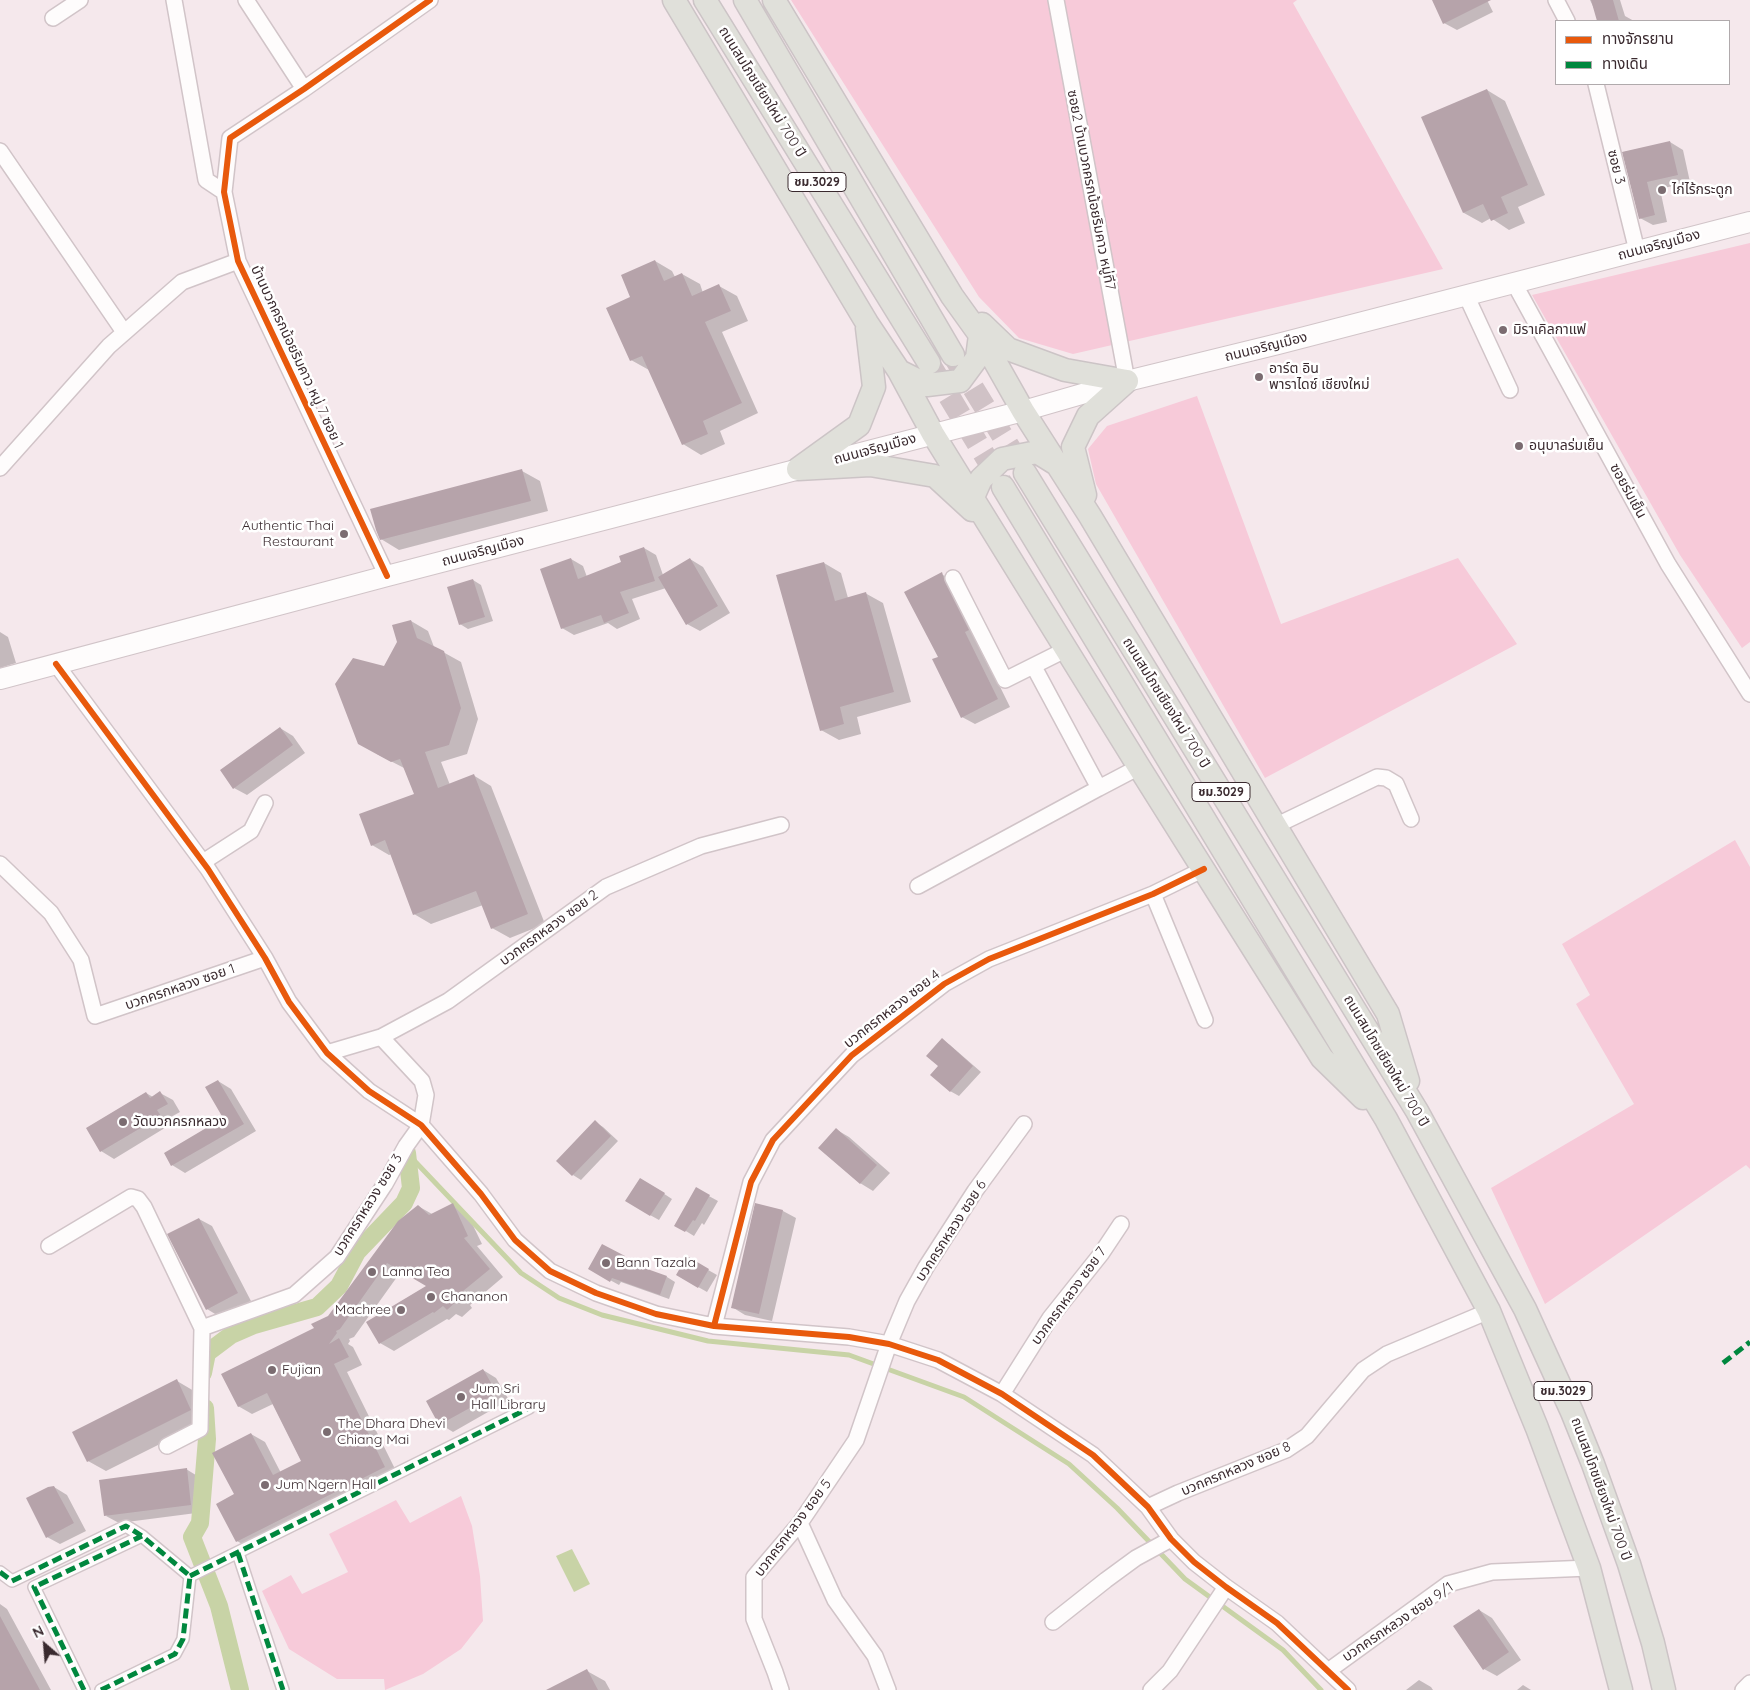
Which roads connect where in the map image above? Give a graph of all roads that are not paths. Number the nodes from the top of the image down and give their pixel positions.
1 (80, 0) edge
2 (174, 0) edge
3 (246, 0) edge
4 (430, 0) edge
5 (674, 0) edge
6 (705, 0) edge
7 (745, 0) edge
8 (774, 0) edge
9 (1056, 0) edge
10 (1556, 0) edge
11 (53, 18) dead end
12 (1566, 20) edge
13 (1596, 85) edge
14 (304, 89) junction
15 (0, 151) edge
16 (224, 192) junction
17 (1750, 222) edge
18 (1637, 251) junction
19 (238, 262) junction
20 (1514, 283) junction
21 (1466, 295) junction
22 (952, 296) junction
23 (867, 323) junction
24 (124, 332) junction
25 (980, 335) junction
26 (953, 355) tunnel mouth
27 (929, 364) tunnel mouth
28 (899, 371) junction
29 (1127, 381) junction
30 (1510, 390) dead end
31 (1023, 411) junction
32 (933, 434) junction
33 (1058, 465) junction
34 (0, 468) edge
35 (798, 469) junction
36 (1024, 473) tunnel mouth
37 (1004, 488) tunnel mouth
38 (973, 498) junction
39 (1090, 516) junction
40 (993, 530) junction
41 (387, 576) junction
42 (953, 578) dead end
43 (1065, 650) junction
44 (56, 664) junction
45 (1034, 667) junction
46 (0, 679) edge
47 (1750, 694) edge
48 (1139, 767) junction
49 (1098, 788) junction
50 (265, 803) dead end
51 (1411, 818) dead end
52 (781, 826) dead end
53 (1276, 826) junction
54 (203, 862) junction
55 (0, 864) edge
56 (1204, 869) junction
57 (918, 886) dead end
58 (1153, 894) junction
59 (265, 958) junction
60 (1205, 1020) dead end
61 (381, 1037) junction
62 (327, 1053) junction
63 (1417, 1111) junction
64 (1386, 1119) junction
65 (1024, 1124) dead end
66 (421, 1125) junction
67 (1122, 1224) dead end
68 (49, 1246) dead end
69 (1489, 1311) junction
70 (714, 1326) junction
71 (202, 1328) junction
72 (889, 1344) junction
73 (1002, 1394) junction
74 (528, 1408) dead end
75 (167, 1446) dead end
76 (1148, 1507) junction
77 (800, 1523) junction
78 (142, 1536) junction
79 (1171, 1539) junction
80 (238, 1553) junction
81 (1589, 1568) junction
82 (0, 1572) edge
83 (190, 1576) junction
84 (1226, 1587) junction
85 (1053, 1622) dead end
86 (1328, 1671) junction
87 (1750, 1683) edge
88 (84, 1690) edge
89 (101, 1690) edge
90 (283, 1690) edge
91 (781, 1690) edge
92 (888, 1690) edge
93 (1150, 1690) edge
94 (1348, 1690) edge
95 (1621, 1690) edge
96 (1664, 1690) edge
97 (1743, 1690) edge

1 - 11 street
2 - 16 street
3 - 14 street
4 - 14 street
5 - 23 main road
6 - 27 main road, ถนนสมโภชเชียงใหม่ 700 ปี / ชม.3029
7 - 26 main road, ชม.3029
8 - 22 main road
9 - 29 street, ซอย2 บ้านบวกครกน้อยริมคาว หมู่ที7
10 - 12 street
13 - 18 street, ซอย 3
14 - 16 street, บ้านบวกครกน้อยริมคาว หมู่ 7 ซอย 1
15 - 24 street
16 - 19 street, บ้านบวกครกน้อยริมคาว หมู่ 7 ซอย 1
17 - 18 main road, ถนนเจริญเมือง
18 - 20 main road, ถนนเจริญเมือง
19 - 24 street
19 - 41 street, บ้านบวกครกน้อยริมคาว หมู่ 7 ซอย 1
20 - 21 main road, ถนนเจริญเมือง
20 - 47 street, ซอยร่มเย็น
21 - 29 main road, ถนนเจริญเมือง
21 - 30 street
22 - 25 main road
22 - 29 main road
23 - 28 main road
23 - 35 main road
24 - 34 street
25 - 28 main road
25 - 31 main road
28 - 32 main road
29 - 31 main road, ถนนเจริญเมือง
29 - 39 main road
31 - 32 main road, ถนนเจริญเมือง
31 - 33 main road
32 - 35 main road, ถนนเจริญเมือง
32 - 38 main road
33 - 38 main road
33 - 39 main road
35 - 40 main road
35 - 41 main road, ถนนเจริญเมือง
36 - 63 main road, ถนนสมโภชเชียงใหม่ 700 ปี / ชม.3029
37 - 64 main road, ถนนสมโภชเชียงใหม่ 700 ปี / ชม.3029
38 - 40 main road
39 - 53 main road
40 - 43 main road
41 - 44 main road, ถนนเจริญเมือง
42 - 45 street
43 - 45 street
43 - 48 main road
44 - 46 main road, ถนนเจริญเมือง
44 - 54 street
45 - 49 street
48 - 49 street
48 - 56 main road
49 - 57 street
50 - 54 street
51 - 53 street
52 - 61 street, บวกครกหลวง ซอย 2
53 - 63 main road
54 - 59 street
55 - 59 street, บวกครกหลวง ซอย 1
56 - 58 street, บวกครกหลวง ซอย 4
56 - 64 main road
58 - 60 street
58 - 70 street, บวกครกหลวง ซอย 4
59 - 62 street
61 - 62 street, บวกครกหลวง ซอย 2
61 - 66 street
62 - 66 street
63 - 96 main road, ถนนสมโภชเชียงใหม่ 700 ปี / ชม.3029
64 - 69 main road, ถนนสมโภชเชียงใหม่ 700 ปี / ชม.3029
65 - 72 street, บวกครกหลวง ซอย 6
66 - 70 street
66 - 71 street, บวกครกหลวง ซอย 3
67 - 73 street, บวกครกหลวง ซอย 7
68 - 71 street
69 - 76 street, บวกครกหลวง ซอย 8
69 - 81 main road, ถนนสมโภชเชียงใหม่ 700 ปี / ชม.3029
70 - 72 street
71 - 75 street
72 - 73 street
72 - 77 street, บวกครกหลวง ซอย 5
73 - 76 street
74 - 80 street
76 - 79 street
77 - 91 street, บวกครกหลวง ซอย 5
77 - 92 street
78 - 82 street
78 - 83 street
78 - 88 street
79 - 84 street
79 - 85 street
80 - 83 street
80 - 90 street
81 - 86 street, บวกครกหลวง ซอย 9/1
81 - 95 main road, ถนนสมโภชเชียงใหม่ 700 ปี / ชม.3029
83 - 89 street
84 - 86 street
84 - 93 street
86 - 94 street
87 - 97 street

